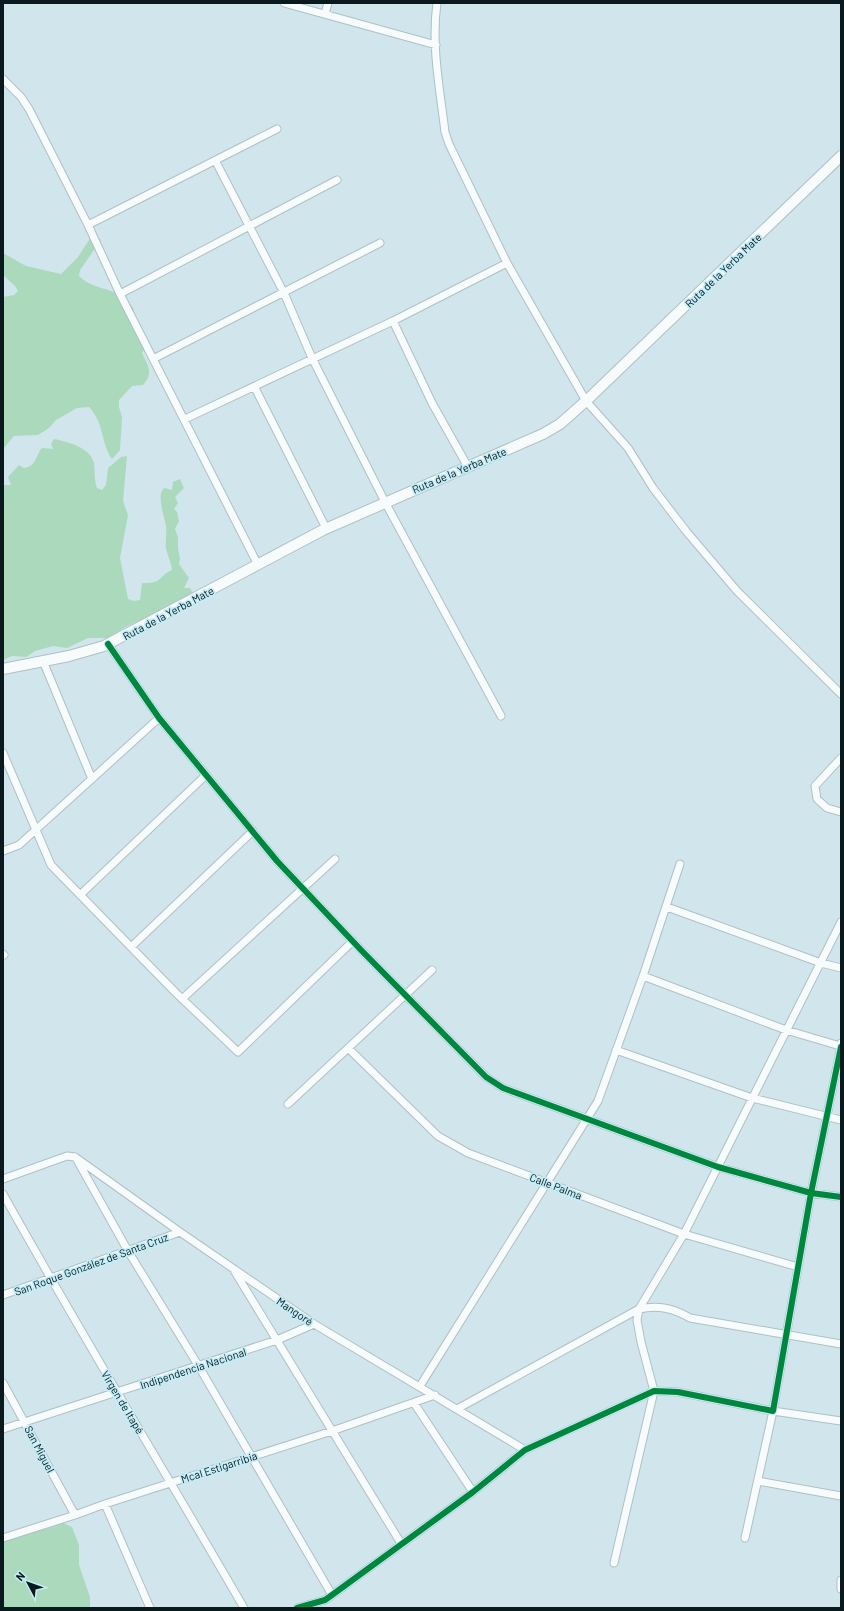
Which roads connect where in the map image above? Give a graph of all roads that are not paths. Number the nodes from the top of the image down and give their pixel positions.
1 (284, 3) edge
2 (328, 3) edge
3 (437, 3) edge
4 (325, 14) junction
5 (436, 45) junction
6 (3, 79) edge
7 (277, 129) dead end
8 (841, 156) edge
9 (216, 162) junction
10 (337, 180) dead end
11 (88, 225) junction
12 (250, 227) junction
13 (380, 243) dead end
14 (507, 262) junction
15 (284, 293) junction
16 (120, 294) junction
17 (393, 321) junction
18 (312, 358) junction
19 (153, 359) junction
20 (255, 388) junction
21 (586, 401) junction
22 (185, 419) junction
23 (468, 467) junction
24 (385, 502) junction
25 (326, 528) junction
26 (258, 565) junction
27 (108, 644) junction
28 (43, 661) junction
29 (3, 669) edge
30 (841, 694) edge
31 (501, 716) dead end
32 (159, 718) junction
33 (3, 753) edge
34 (841, 758) edge
35 (206, 775) junction
36 (92, 779) junction
37 (841, 812) edge
38 (35, 830) junction
39 (252, 831) junction
40 (3, 851) edge
41 (335, 859) dead end
42 (680, 864) dead end
43 (303, 888) junction
44 (80, 895) junction
45 (666, 907) junction
46 (841, 922) edge
47 (353, 941) junction
48 (131, 947) junction
49 (821, 962) junction
50 (841, 968) edge
51 (432, 970) dead end
52 (643, 976) junction
53 (405, 995) junction
54 (182, 999) junction
55 (786, 1030) junction
56 (841, 1045) edge
57 (348, 1048) junction
58 (616, 1050) junction
59 (752, 1098) junction
60 (288, 1104) dead end
61 (826, 1118) junction
62 (586, 1119) junction
63 (841, 1120) edge
64 (75, 1156) junction
65 (718, 1167) junction
66 (3, 1179) edge
67 (546, 1182) junction
68 (811, 1193) junction
69 (3, 1194) edge
70 (841, 1197) edge
71 (180, 1232) junction
72 (684, 1234) junction
73 (128, 1251) junction
74 (798, 1267) junction
75 (234, 1270) junction
76 (50, 1278) junction
77 (3, 1295) edge
78 (639, 1309) junction
79 (314, 1324) junction
80 (786, 1334) junction
81 (277, 1340) junction
82 (841, 1344) edge
83 (198, 1366) junction
84 (3, 1383) edge
85 (420, 1386) junction
86 (654, 1391) junction
87 (117, 1393) junction
88 (435, 1395) junction
89 (414, 1403) junction
90 (458, 1408) junction
91 (773, 1411) junction
92 (841, 1421) edge
93 (26, 1422) junction
94 (3, 1429) edge
95 (332, 1431) junction
96 (525, 1450) junction
97 (252, 1457) junction
98 (758, 1481) junction
99 (172, 1482) junction
100 (473, 1492) junction
101 (841, 1496) edge
102 (105, 1504) junction
103 (75, 1515) junction
104 (3, 1538) edge
105 (745, 1538) dead end
106 (402, 1545) junction
107 (614, 1563) dead end
108 (841, 1580) edge
109 (841, 1589) edge
110 (332, 1596) junction
111 (150, 1608) edge
112 (244, 1608) edge
113 (297, 1608) edge

1 - 4 street
2 - 4 street
3 - 5 street
4 - 5 street
5 - 14 street
6 - 11 street
7 - 9 street
8 - 21 main road, Ruta de la Yerba Mate
9 - 11 street
9 - 12 street
10 - 12 street
11 - 16 street
12 - 15 street
12 - 16 street
13 - 15 street
14 - 17 street
14 - 21 street
15 - 18 street
15 - 19 street
16 - 19 street
17 - 18 street
17 - 23 street
18 - 20 street
18 - 24 street
19 - 22 street
20 - 22 street
20 - 25 street
21 - 23 main road, Ruta de la Yerba Mate
21 - 30 street
22 - 26 street
23 - 24 main road, Ruta de la Yerba Mate
24 - 25 main road, Ruta de la Yerba Mate
24 - 31 street
25 - 26 main road, Ruta de la Yerba Mate
26 - 27 main road, Ruta de la Yerba Mate
27 - 28 main road, Ruta de la Yerba Mate
27 - 32 street
28 - 29 main road, Ruta de la Yerba Mate
28 - 36 street
32 - 35 street
32 - 36 street
33 - 38 street
34 - 37 street
35 - 39 street
35 - 44 street
36 - 38 street
38 - 40 street
38 - 44 street
39 - 43 street
39 - 48 street
41 - 43 street
42 - 45 street
43 - 47 street
43 - 54 street
44 - 48 street
45 - 49 street
45 - 52 street
46 - 49 street
47 - 53 street
47 - 54 street
48 - 54 street
49 - 50 street
49 - 55 street
51 - 53 street
52 - 55 street
52 - 58 street
53 - 57 street
53 - 62 street
55 - 56 street
55 - 59 street
56 - 61 street
57 - 60 street
57 - 67 street, Calle Palma
58 - 59 street
58 - 62 street
59 - 61 street
59 - 65 street
61 - 63 street
61 - 68 street
62 - 65 street
62 - 67 street
64 - 66 street
64 - 71 street, Mangoré
64 - 73 street
65 - 68 street
65 - 72 street
67 - 72 street, Calle Palma
67 - 85 street
68 - 70 street
68 - 74 street
69 - 76 street, Virgen de Itapé
71 - 73 street, San Roque González de Santa Cruz
71 - 75 street, Mangoré
72 - 74 street, Calle Palma
72 - 78 street
73 - 76 street, San Roque González de Santa Cruz
73 - 83 street
74 - 80 street
75 - 79 street, Mangoré
75 - 81 street
76 - 77 street, San Roque González de Santa Cruz
76 - 87 street, Virgen de Itapé
78 - 80 street
78 - 86 street
78 - 90 street
79 - 81 street, Indipendencia Nacional
79 - 85 street, Mangoré
80 - 82 street
80 - 91 street
81 - 83 street, Indipendencia Nacional
81 - 95 street
83 - 87 street, Indipendencia Nacional
83 - 97 street
84 - 93 street, San Miguel
85 - 88 street, Mangoré
86 - 91 street
86 - 96 street
86 - 107 street
87 - 93 street, Indipendencia Nacional
87 - 99 street, Virgen de Itapé
88 - 89 street, Mcal Estigarribia
88 - 90 street, Mangoré
89 - 95 street, Mcal Estigarribia
89 - 100 street
90 - 96 street, Mangoré
91 - 92 street
91 - 98 street
93 - 94 street, Indipendencia Nacional
93 - 103 street, San Miguel
95 - 97 street, Mcal Estigarribia
95 - 106 street
96 - 100 street
97 - 99 street, Mcal Estigarribia
97 - 110 street
98 - 101 street
98 - 105 street
99 - 102 street, Mcal Estigarribia
99 - 112 street, Virgen de Itapé
100 - 106 street
102 - 103 street, Mcal Estigarribia
102 - 111 street
103 - 104 street, Mcal Estigarribia
106 - 110 street
108 - 109 street
110 - 113 street

